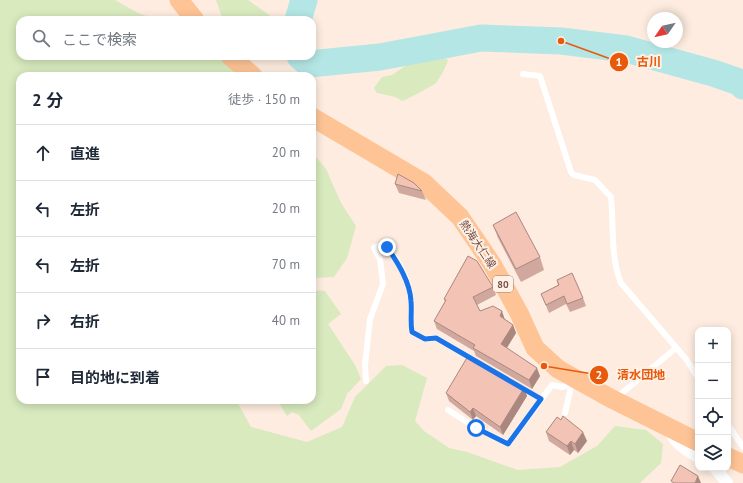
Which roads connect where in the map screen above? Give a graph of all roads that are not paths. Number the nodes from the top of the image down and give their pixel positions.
1 (179, 0) edge
2 (192, 16) edge
3 (235, 60) edge
4 (248, 72) edge
5 (523, 74) dead end
6 (316, 119) edge
7 (676, 348) junction
8 (478, 362) edge
9 (695, 374) edge
10 (509, 380) edge
11 (366, 381) dead end
12 (571, 382) junction
13 (541, 399) junction
14 (614, 400) junction
15 (448, 410) dead end
16 (565, 413) dead end
17 (670, 428) junction
18 (731, 429) edge
19 (695, 440) edge
20 (743, 447) edge
21 (695, 455) edge
22 (731, 458) edge
23 (743, 464) edge
24 (717, 471) edge
25 (727, 483) edge

1 - 2 main road
3 - 4 main road
5 - 7 lane
6 - 12 main road, 熱海大仁線 / 80
7 - 9 lane
7 - 14 lane
8 - 11 lane
10 - 13 lane
12 - 13 lane
12 - 14 main road, 熱海大仁線 / 80
12 - 16 lane
13 - 15 lane
14 - 17 main road, 熱海大仁線 / 80
17 - 19 main road, 熱海大仁線 / 80
17 - 21 street
18 - 20 lane
22 - 23 main road
24 - 25 street

